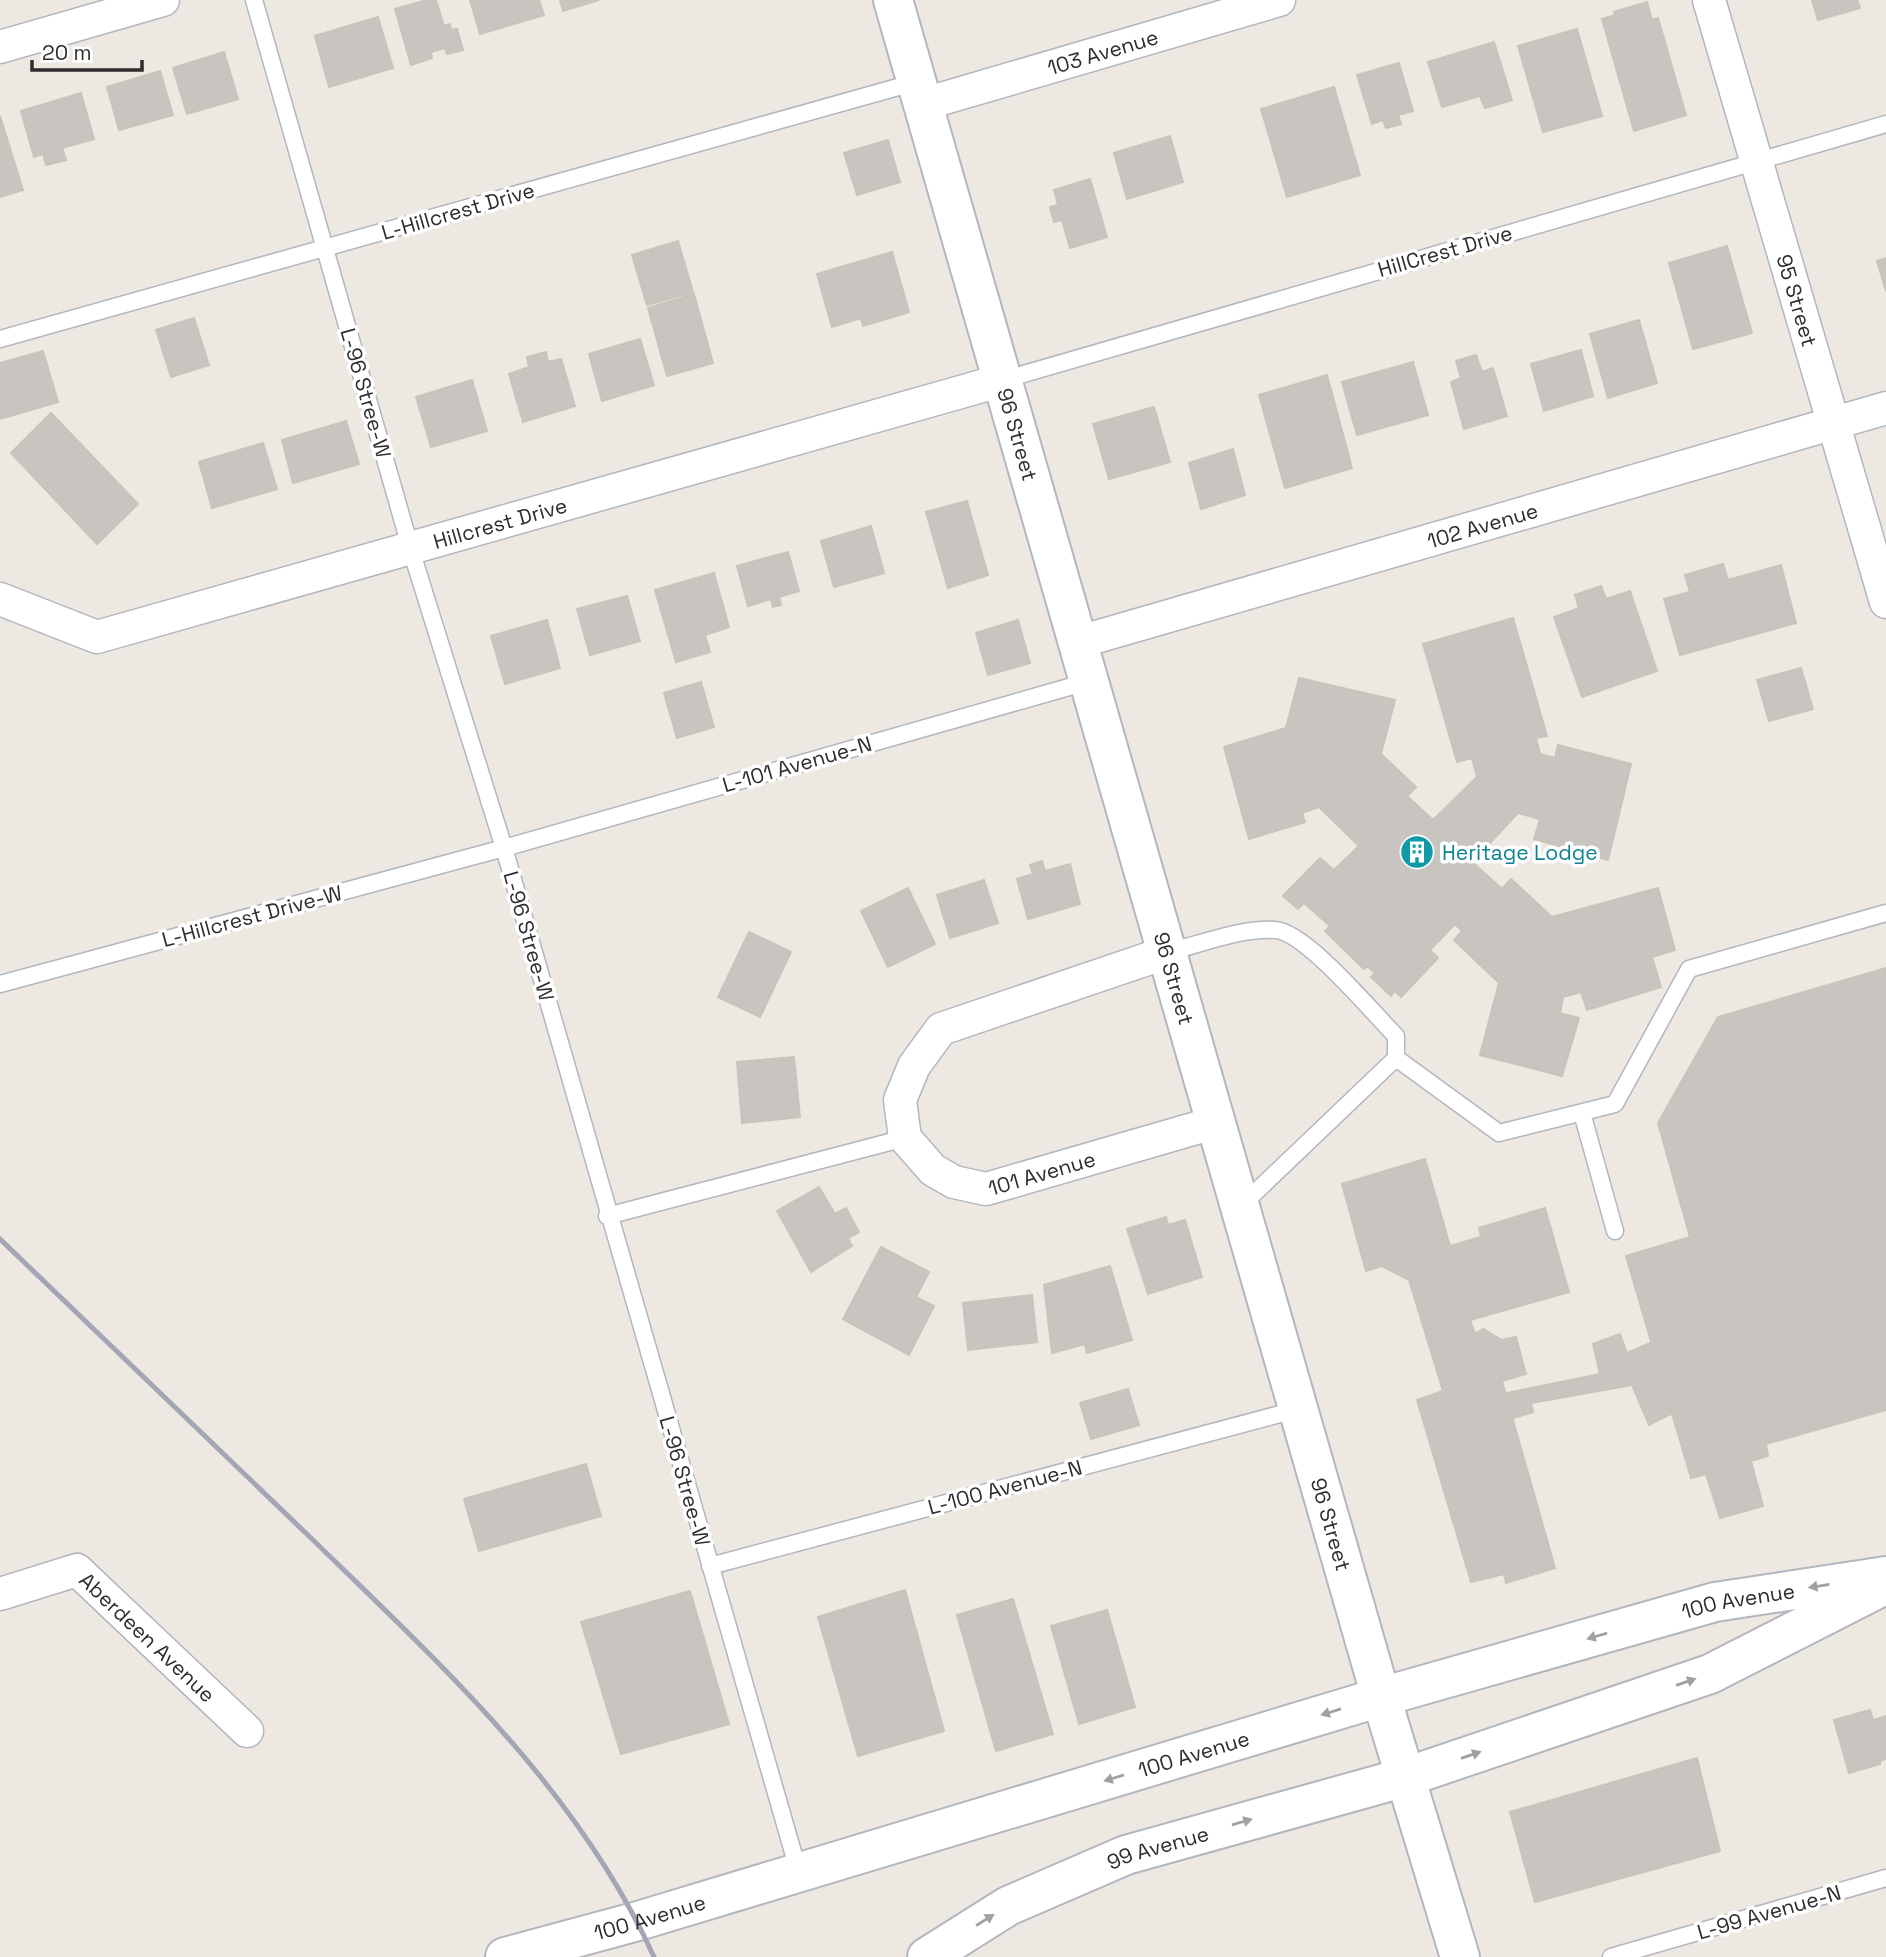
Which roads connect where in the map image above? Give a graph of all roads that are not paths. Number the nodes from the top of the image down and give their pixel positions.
1 (163, 0) edge
2 (254, 0) edge
3 (893, 0) edge
4 (1279, 0) edge
5 (1709, 0) edge
6 (0, 47) edge
7 (920, 93) junction
8 (1886, 124) edge
9 (1756, 161) junction
10 (325, 249) junction
11 (0, 339) edge
12 (1003, 380) junction
13 (1886, 408) edge
14 (1832, 423) junction
15 (411, 550) junction
16 (0, 599) edge
17 (1886, 601) edge
18 (1079, 642) junction
19 (1090, 681) junction
20 (504, 848) junction
21 (1886, 913) edge
22 (1168, 952) junction
23 (0, 984) edge
24 (1396, 1058) junction
25 (1582, 1113) junction
26 (1217, 1122) junction
27 (905, 1138) junction
28 (1241, 1206) junction
29 (607, 1216) junction
30 (1615, 1231) dead end
31 (1300, 1409) junction
32 (710, 1566) junction
33 (1886, 1576) edge
34 (1886, 1585) edge
35 (0, 1594) edge
36 (1381, 1697) junction
37 (247, 1731) dead end
38 (1406, 1777) junction
39 (800, 1873) junction
40 (1886, 1878) edge
41 (506, 1957) edge
42 (927, 1957) edge
43 (1460, 1957) edge
44 (1611, 1957) edge

1 - 6 street
2 - 10 lane, L-96 Stree-W
3 - 7 main road, 96 Street
4 - 7 street, 103 Avenue
5 - 9 street, 95 Street
7 - 10 lane, L-Hillcrest Drive
7 - 12 main road, 96 Street
8 - 9 lane, HillCrest Drive
9 - 12 lane, HillCrest Drive
9 - 14 street, 95 Street
10 - 11 lane, L-Hillcrest Drive
10 - 15 lane, L-96 Stree-W
12 - 15 street, Hillcrest Drive
12 - 18 main road, 96 Street
13 - 14 street, 102 Avenue
14 - 17 street, 95 Street
14 - 18 street, 102 Avenue
15 - 16 street, Hillcrest Drive
15 - 20 lane, L-96 Stree-W
18 - 19 main road, 96 Street
19 - 20 lane, L-101 Avenue-N
19 - 22 main road, 96 Street
20 - 23 lane, L-Hillcrest Drive-W
20 - 29 lane, L-96 Stree-W
21 - 25 lane
22 - 24 lane
22 - 26 main road, 96 Street
22 - 27 street
24 - 25 lane
24 - 28 lane
25 - 30 lane
26 - 27 street, 101 Avenue
26 - 28 main road, 96 Street
27 - 29 lane
28 - 31 main road, 96 Street
29 - 32 lane, L-96 Stree-W
31 - 32 lane, L-100 Avenue-N
31 - 36 main road, 96 Street
32 - 39 lane, L-96 Stree-W
33 -> 36 main road, 100 Avenue
38 -> 34 main road, 100 Avenue
35 - 37 street, Aberdeen Avenue
36 - 38 main road, 96 Street
36 -> 39 main road, 100 Avenue
42 -> 38 main road, 99 Avenue
38 - 43 main road, 96 Street
39 - 41 main road, 100 Avenue
40 - 44 lane, L-99 Avenue-N

